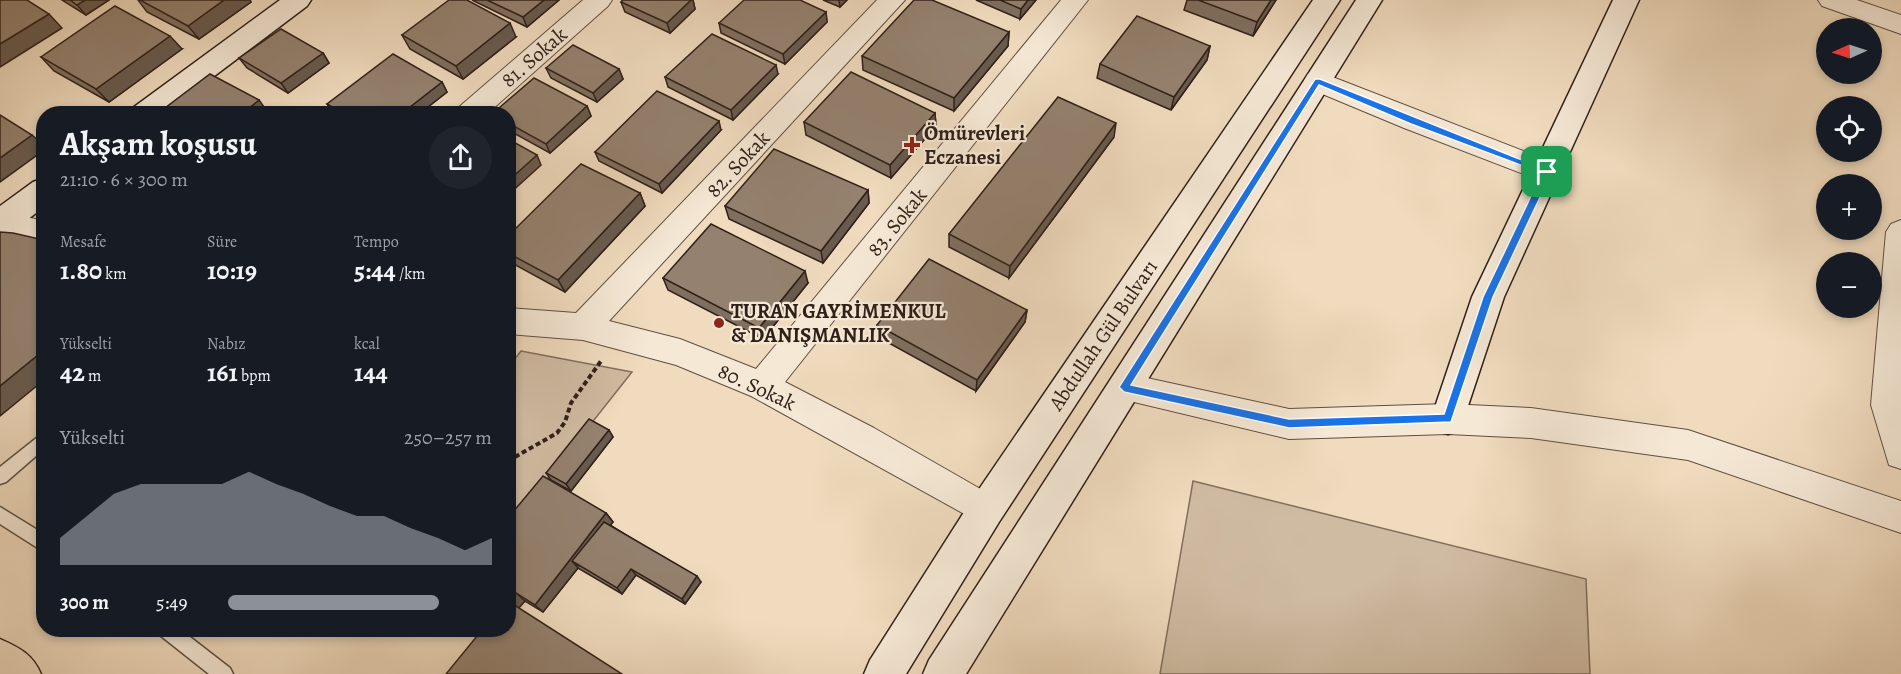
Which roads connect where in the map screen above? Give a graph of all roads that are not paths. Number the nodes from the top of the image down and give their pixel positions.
1 (298, 0) edge
2 (599, 0) edge
3 (892, 0) edge
4 (1075, 0) edge
5 (1327, 0) edge
6 (1369, 0) edge
7 (1626, 0) edge
8 (1831, 0) edge
9 (1901, 25) edge
10 (1317, 81) junction
11 (155, 106) edge
12 (478, 106) edge
13 (1547, 172) junction
14 (36, 196) edge
15 (0, 223) edge
16 (36, 231) edge
17 (1901, 232) edge
18 (583, 327) junction
19 (516, 328) edge
20 (762, 386) junction
21 (1124, 387) junction
22 (1448, 419) junction
23 (36, 446) edge
24 (1901, 454) edge
25 (0, 477) edge
26 (986, 510) junction
27 (0, 515) edge
28 (1901, 517) edge
29 (36, 539) edge
30 (176, 637) edge
31 (0, 659) edge
32 (21, 674) edge
33 (224, 674) edge
34 (884, 674) edge
35 (943, 674) edge

1 - 11 main road
2 - 12 street, 81. Sokak
3 - 18 street, 82. Sokak
4 - 20 street, 83. Sokak
5 - 26 main road, Abdullah Gül Bulvarı
6 - 10 main road, Abdullah Gül Bulvarı
7 - 13 main road
8 - 9 street
10 - 13 street
10 - 21 main road, Abdullah Gül Bulvarı
13 - 22 main road
14 - 15 main road
15 - 16 street
17 - 24 street
18 - 19 street, 80. Sokak
18 - 20 street, 80. Sokak
20 - 26 street, 80. Sokak
21 - 22 street
21 - 35 main road, Abdullah Gül Bulvarı
22 - 28 street
23 - 25 lane
26 - 34 main road, Abdullah Gül Bulvarı
27 - 29 lane
30 - 33 lane
31 - 32 main road

